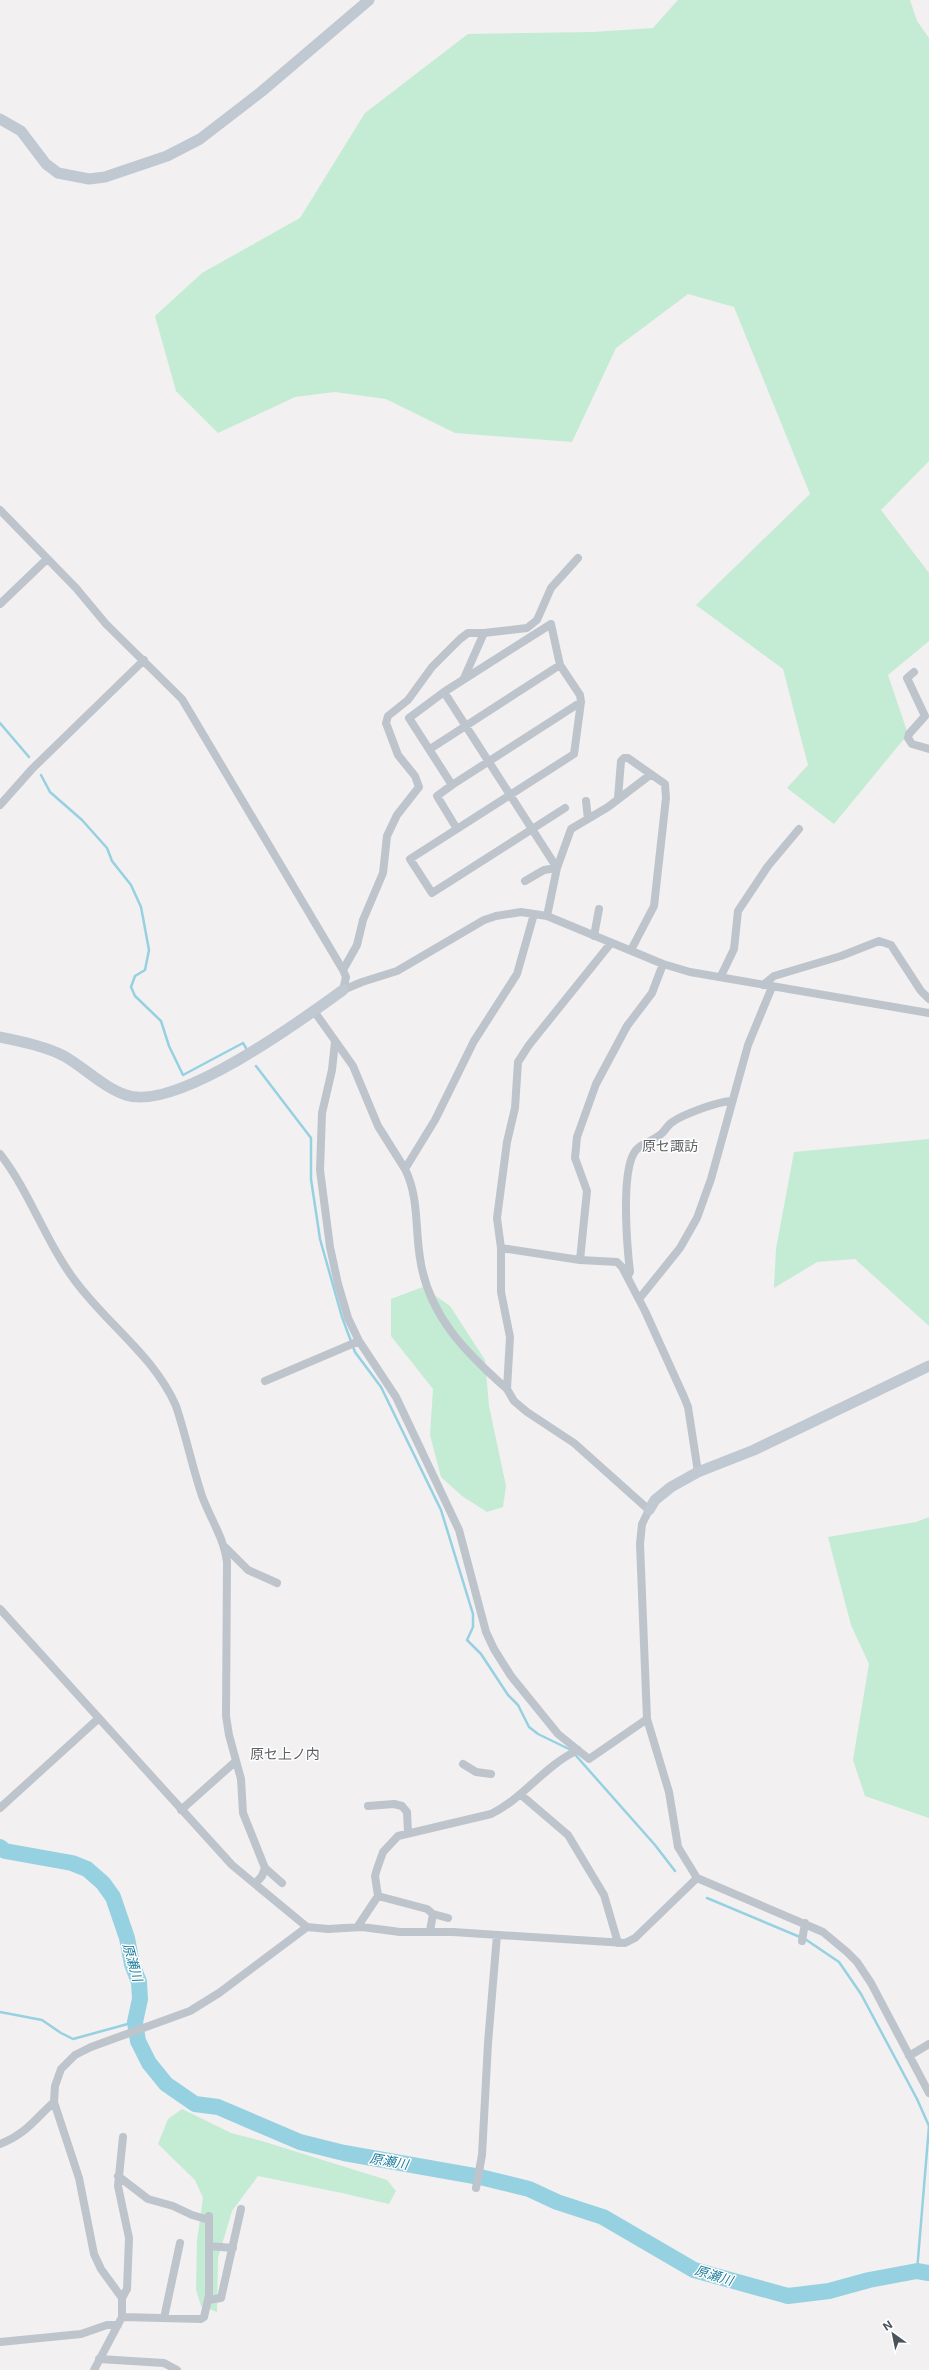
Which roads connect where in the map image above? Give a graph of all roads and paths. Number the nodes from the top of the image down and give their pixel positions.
1 (369, 0) edge
2 (0, 119) edge
3 (0, 510) edge
4 (578, 558) dead end
5 (47, 559) junction
6 (0, 604) edge
7 (484, 633) junction
8 (144, 660) junction
9 (560, 665) junction
10 (914, 672) dead end
11 (464, 679) junction
12 (444, 692) junction
13 (581, 702) junction
14 (466, 725) junction
15 (430, 749) junction
16 (929, 750) edge
17 (489, 761) junction
18 (650, 774) junction
19 (452, 785) junction
20 (510, 796) junction
21 (618, 798) junction
22 (586, 802) dead end
23 (0, 805) edge
24 (565, 808) dead end
25 (588, 819) junction
26 (457, 829) junction
27 (799, 829) dead end
28 (532, 830) junction
29 (557, 868) junction
30 (525, 881) dead end
31 (600, 909) dead end
32 (534, 914) junction
33 (546, 916) junction
34 (594, 936) junction
35 (611, 942) junction
36 (631, 950) junction
37 (663, 964) junction
38 (343, 970) junction
39 (721, 976) junction
40 (763, 985) junction
41 (772, 987) junction
42 (344, 990) junction
43 (929, 999) edge
44 (314, 1011) junction
45 (929, 1013) edge
46 (0, 1038) edge
47 (335, 1042) junction
48 (731, 1101) junction
49 (0, 1154) edge
50 (405, 1169) junction
51 (501, 1248) junction
52 (580, 1260) junction
53 (628, 1276) junction
54 (639, 1299) junction
55 (354, 1344) junction
56 (929, 1366) edge
57 (265, 1381) dead end
58 (507, 1389) junction
59 (698, 1472) junction
60 (649, 1510) junction
61 (225, 1548) junction
62 (277, 1583) dead end
63 (0, 1610) edge
64 (99, 1718) junction
65 (647, 1719) junction
66 (578, 1750) junction
67 (236, 1761) junction
68 (463, 1764) dead end
69 (491, 1774) dead end
70 (520, 1794) junction
71 (368, 1806) dead end
72 (0, 1808) edge
73 (181, 1810) junction
74 (408, 1832) junction
75 (265, 1868) junction
76 (697, 1878) junction
77 (282, 1883) dead end
78 (255, 1884) junction
79 (378, 1896) junction
80 (433, 1914) junction
81 (448, 1918) dead end
82 (358, 1926) junction
83 (307, 1927) junction
84 (805, 1927) junction
85 (430, 1931) junction
86 (497, 1935) junction
87 (802, 1940) dead end
88 (618, 1943) junction
89 (929, 2044) edge
90 (909, 2056) junction
91 (929, 2093) edge
92 (54, 2102) junction
93 (123, 2138) dead end
94 (0, 2144) edge
95 (118, 2176) junction
96 (476, 2188) dead end
97 (241, 2209) dead end
98 (180, 2243) dead end
99 (209, 2246) junction
100 (233, 2248) junction
101 (122, 2298) junction
102 (208, 2300) junction
103 (122, 2317) junction
104 (164, 2318) junction
105 (118, 2325) junction
106 (0, 2342) edge
107 (99, 2359) junction
108 (94, 2370) edge
109 (177, 2370) edge

1 - 2 street
3 - 5 street
4 - 7 street
5 - 6 street
5 - 8 street
7 - 11 street
7 - 38 street
8 - 23 street
8 - 38 street
9 - 11 street
9 - 13 street
9 - 14 street
10 - 16 street
11 - 12 street
12 - 14 street
12 - 15 street
13 - 17 street
13 - 20 street
14 - 15 street
14 - 17 street
15 - 19 street
17 - 19 street
17 - 20 street
18 - 21 street
18 - 21 street
18 - 36 street
19 - 26 street
20 - 26 street
20 - 28 street
21 - 25 street
22 - 25 street
24 - 28 street
25 - 29 street
26 - 28 street
27 - 39 street
28 - 29 street
29 - 30 street
29 - 33 street
31 - 34 street
32 - 33 street
32 - 42 street
32 - 50 street
33 - 34 street
34 - 35 street
35 - 36 street
35 - 51 street
36 - 37 street
37 - 39 street
37 - 52 street
38 - 42 street
39 - 40 street
40 - 41 street
40 - 43 street
41 - 45 street
41 - 48 street
42 - 44 street
44 - 46 street
44 - 47 street
47 - 50 street
47 - 55 street
48 - 53 street
48 - 54 street
49 - 61 street
50 - 58 street
51 - 52 street
51 - 58 street
52 - 53 street
53 - 54 street
54 - 59 street
55 - 57 street
55 - 66 street
56 - 59 street
58 - 60 street
59 - 60 street
60 - 65 street
61 - 62 street
61 - 67 street
63 - 64 street
64 - 72 street
64 - 73 street
65 - 66 street
65 - 76 street
66 - 70 street
67 - 73 street
67 - 75 street
68 - 69 street
70 - 74 street
70 - 88 street
71 - 74 street
73 - 78 street
74 - 79 street
75 - 77 street
75 - 78 street
76 - 84 street
76 - 88 street
78 - 83 street
79 - 80 street
79 - 82 street
80 - 81 street
80 - 85 street
82 - 83 street
82 - 85 street
83 - 92 street
84 - 87 street
84 - 90 street
85 - 86 street
86 - 88 street
86 - 96 street
89 - 90 street
90 - 91 street
92 - 94 street
92 - 101 street
93 - 95 street
95 - 99 street
95 - 101 street
97 - 100 street
98 - 104 street
99 - 100 street
99 - 102 street
100 - 102 street
101 - 103 street
102 - 104 street
103 - 104 street
103 - 105 street
105 - 106 street
105 - 107 street
107 - 108 street
107 - 109 street

